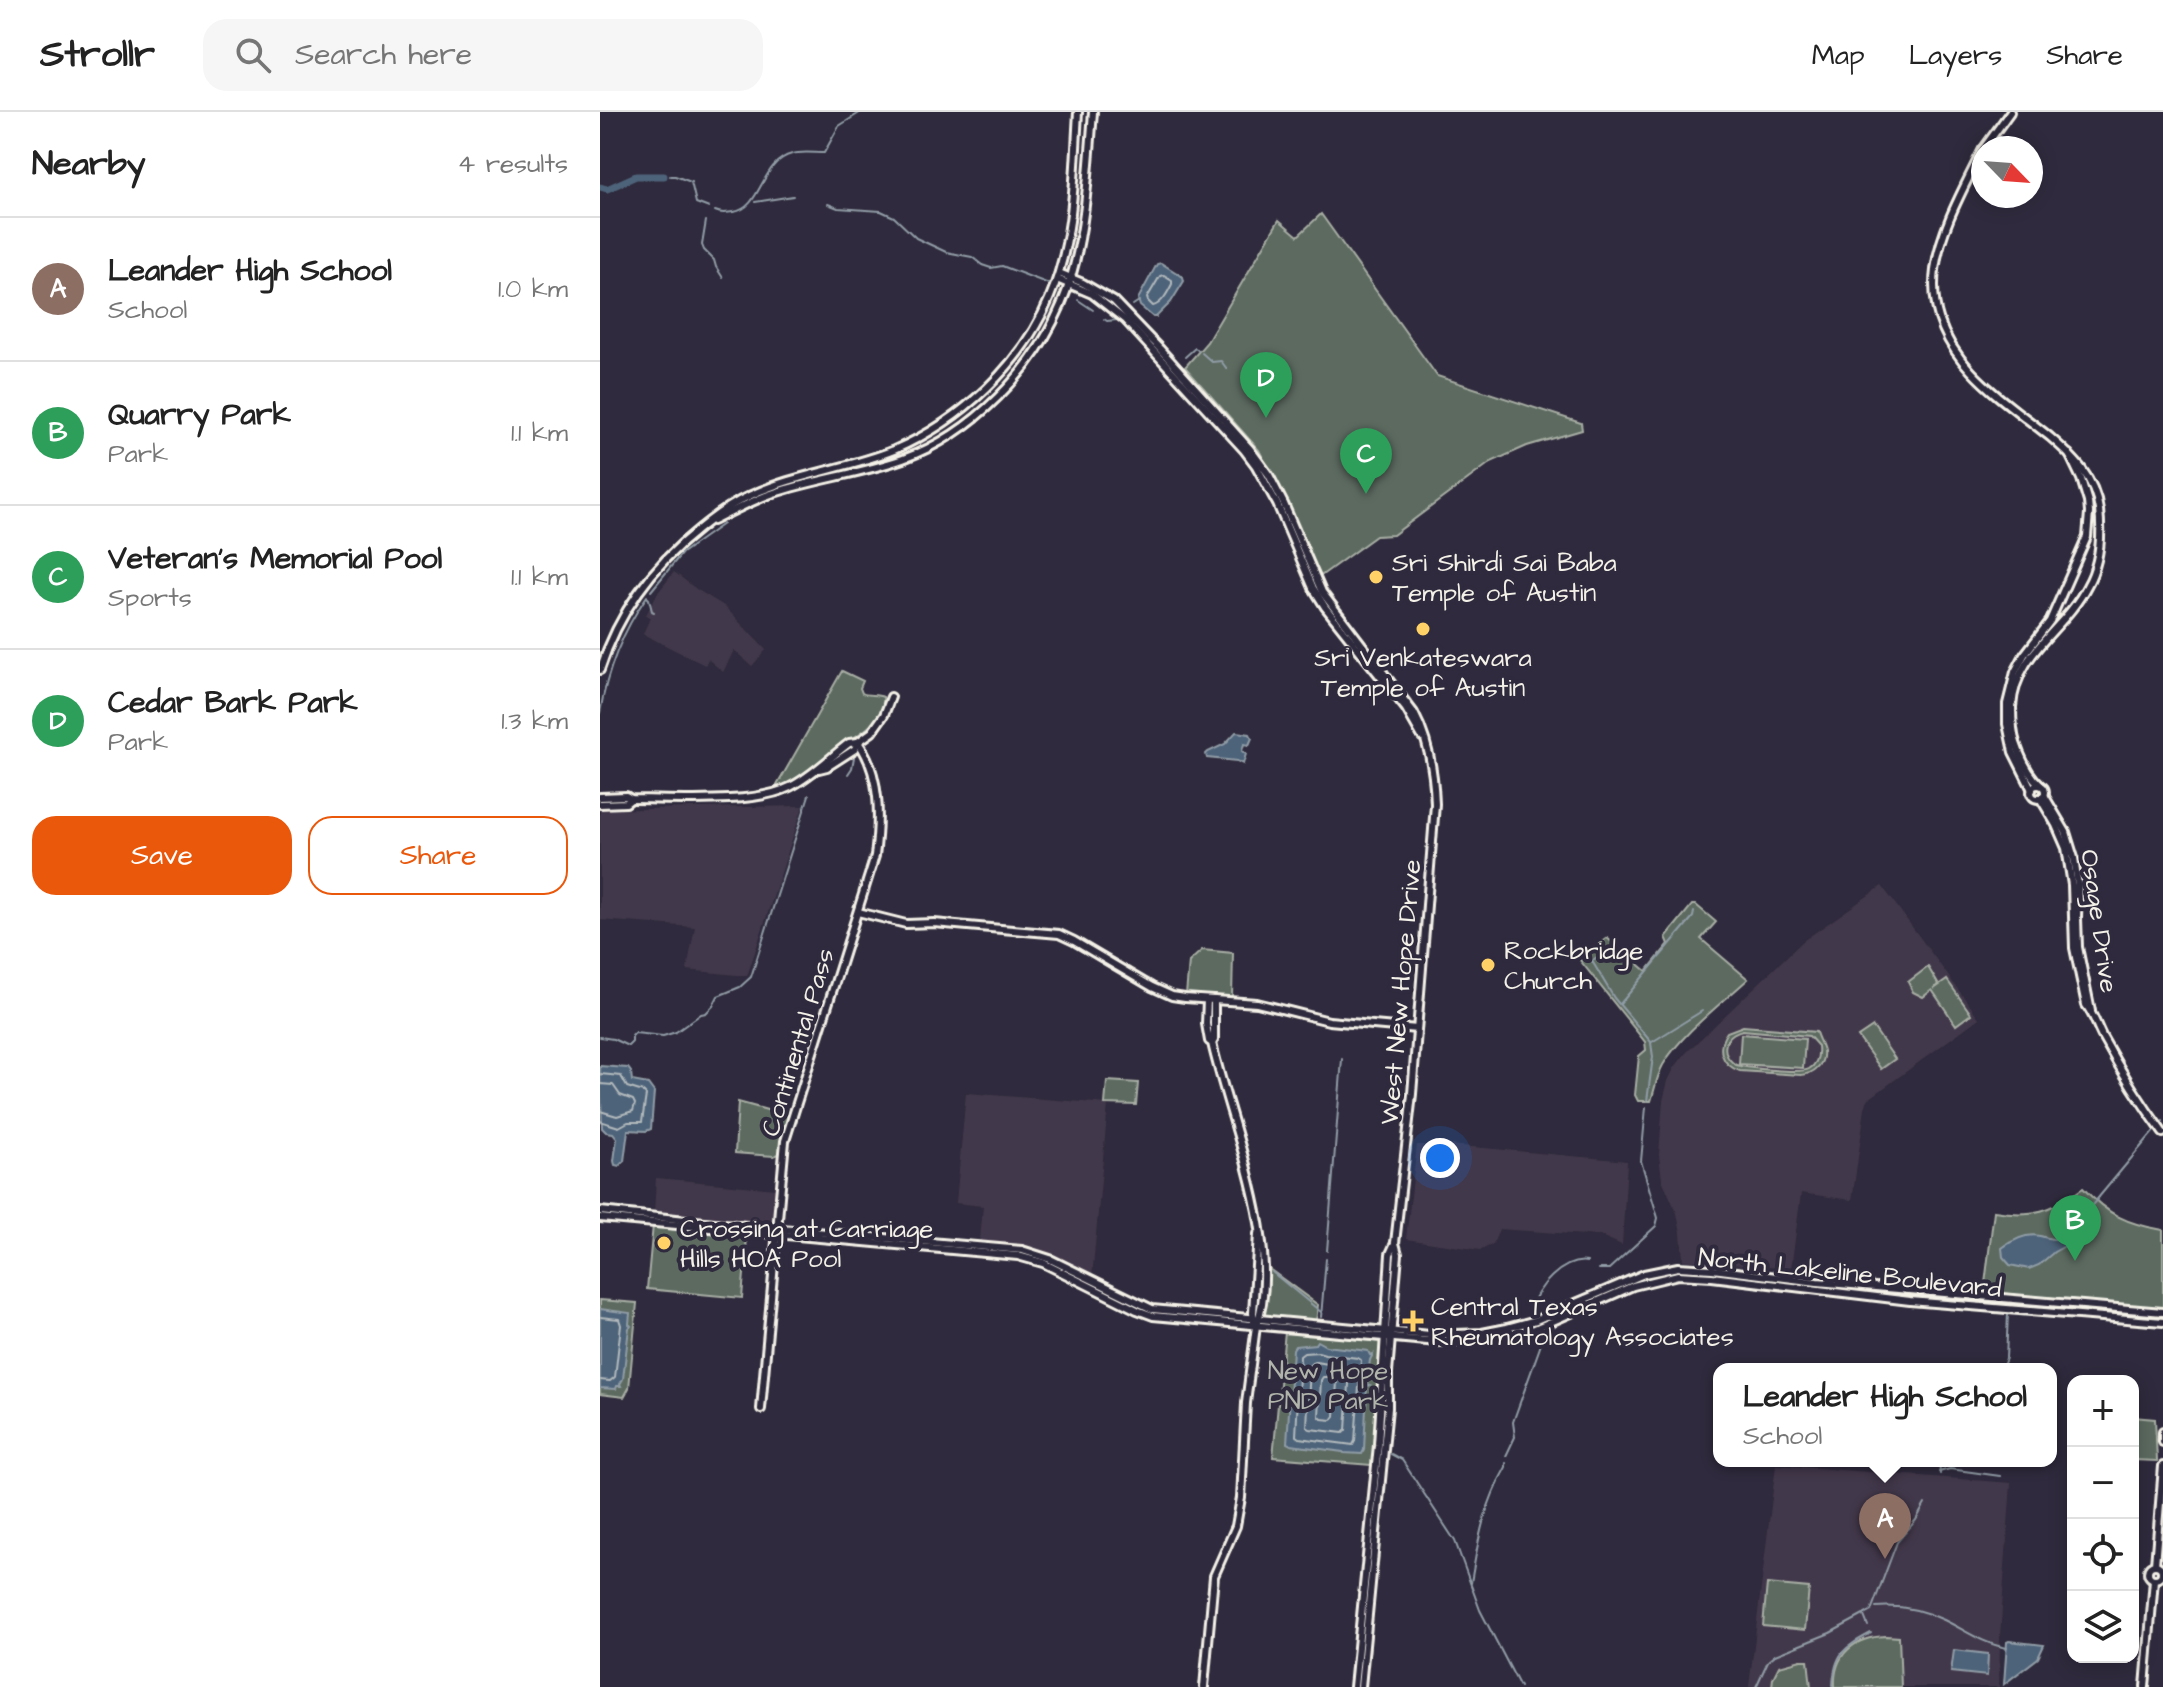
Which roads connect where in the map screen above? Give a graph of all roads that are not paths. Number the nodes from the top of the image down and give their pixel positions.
1 (1078, 112) edge
2 (1093, 112) edge
3 (2010, 112) edge
4 (1992, 136) edge
5 (1971, 175) edge
6 (1058, 276) junction
7 (1071, 281) junction
8 (2069, 454) junction
9 (699, 529) junction
10 (600, 670) edge
11 (891, 697) dead end
12 (858, 742) junction
13 (2040, 785) junction
14 (2032, 790) junction
15 (600, 797) edge
16 (2042, 797) junction
17 (631, 799) junction
18 (600, 804) edge
19 (858, 912) junction
20 (1211, 1000) junction
21 (1417, 1029) junction
22 (2163, 1133) edge
23 (600, 1211) edge
24 (600, 1218) edge
25 (776, 1230) junction
26 (2163, 1312) edge
27 (1255, 1321) junction
28 (2163, 1322) edge
29 (1388, 1334) junction
30 (1380, 1401) junction
31 (761, 1409) dead end
32 (2163, 1432) edge
33 (1386, 1434) junction
34 (2163, 1442) edge
35 (2163, 1466) edge
36 (1204, 1687) edge
37 (1354, 1687) edge
38 (1361, 1687) edge
39 (2145, 1687) edge

1 - 6 main road
2 - 7 main road
3 - 4 main road
5 - 8 main road
6 - 7 main road, West New Hope Drive
6 - 9 main road
7 - 9 main road
7 - 21 main road, West New Hope Drive
8 - 13 main road
8 - 14 main road
9 - 10 main road
11 - 12 main road
12 - 17 main road
12 - 19 main road, Continental Pass
13 - 14 main road
13 - 16 main road
14 - 16 main road
15 - 17 main road
16 - 22 main road, Osage Drive
17 - 18 main road
19 - 20 main road
19 - 25 main road, Continental Pass
20 - 21 main road
20 - 27 main road
21 - 29 main road, West New Hope Drive
23 - 25 main road, North Lakeline Boulevard
24 - 25 main road, North Lakeline Boulevard
25 - 27 main road, North Lakeline Boulevard
25 - 31 main road, Continental Pass
26 - 29 main road, North Lakeline Boulevard
27 - 29 main road, North Lakeline Boulevard
27 - 36 main road
28 - 29 main road, North Lakeline Boulevard
29 - 30 main road, West New Hope Drive
29 - 33 main road, West New Hope Drive
30 - 33 main road
30 - 37 main road, West New Hope Drive
32 - 34 main road
33 - 38 main road, West New Hope Drive
35 - 39 main road

